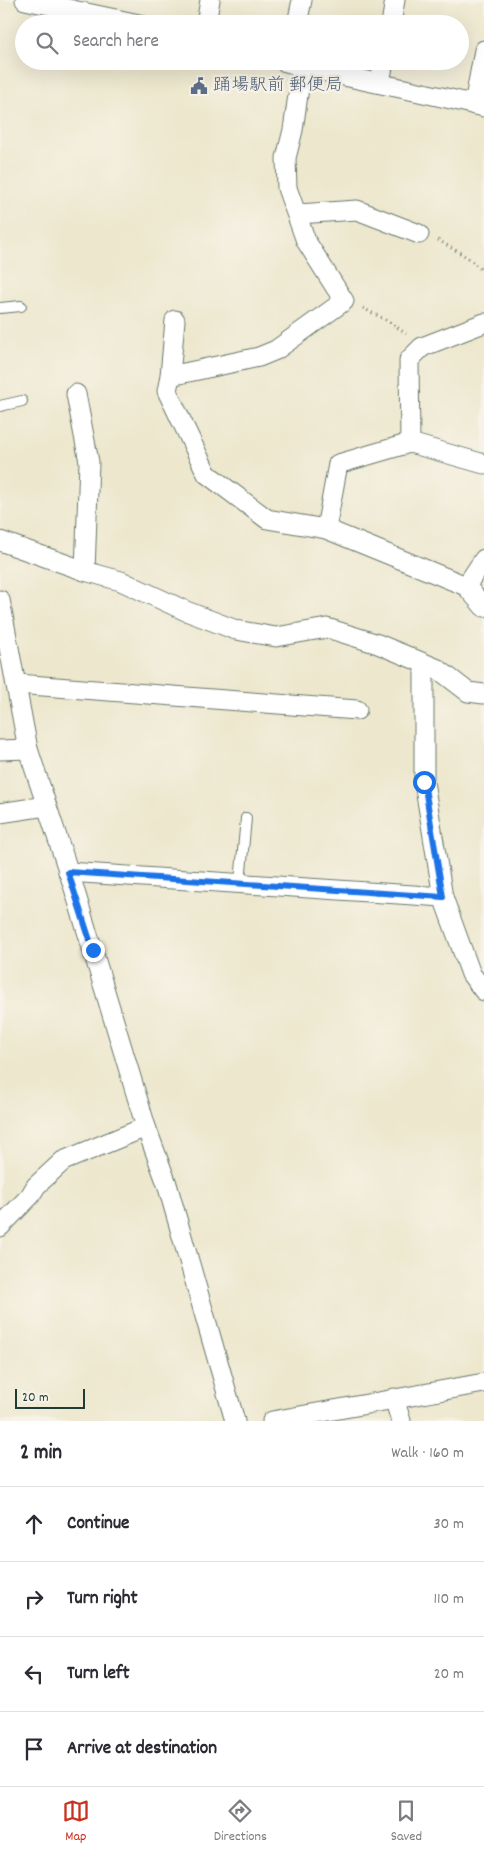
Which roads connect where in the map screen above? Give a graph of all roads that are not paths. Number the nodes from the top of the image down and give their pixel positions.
1 (25, 0) edge
2 (210, 0) edge
3 (302, 0) edge
4 (395, 0) edge
5 (112, 8) edge
6 (124, 15) edge
7 (208, 15) edge
8 (299, 15) edge
9 (392, 15) edge
10 (484, 50) edge
11 (291, 70) edge
12 (322, 70) edge
13 (382, 70) edge
14 (380, 83) junction
15 (479, 106) edge
16 (298, 214) junction
17 (419, 234) dead end
18 (21, 306) dead end
19 (0, 308) edge
20 (175, 320) dead end
21 (484, 323) edge
22 (170, 376) junction
23 (76, 394) dead end
24 (22, 401) dead end
25 (0, 406) edge
26 (410, 443) junction
27 (484, 464) edge
28 (326, 529) junction
29 (0, 541) edge
30 (484, 559) edge
31 (85, 571) junction
32 (466, 586) junction
33 (0, 600) edge
34 (484, 607) edge
35 (5, 651) edge
36 (424, 664) junction
37 (17, 684) junction
38 (484, 694) edge
39 (357, 710) dead end
40 (28, 749) junction
41 (0, 750) edge
42 (46, 806) junction
43 (0, 813) edge
44 (246, 818) dead end
45 (68, 872) junction
46 (240, 882) junction
47 (443, 897) junction
48 (484, 991) edge
49 (146, 1127) junction
50 (0, 1227) edge
51 (484, 1383) edge
52 (394, 1398) junction
53 (235, 1421) edge
54 (272, 1421) edge
55 (401, 1421) edge

1 - 5 street
2 - 7 street
3 - 8 street
4 - 9 street
5 - 6 street
10 - 15 street
11 - 16 street
12 - 14 street
13 - 14 street
14 - 15 street
16 - 17 street
16 - 22 street
18 - 19 lane
20 - 22 street
21 - 26 street
22 - 28 street
23 - 31 street
24 - 25 lane
26 - 27 street
26 - 28 street
28 - 32 street
29 - 31 street
30 - 32 street
31 - 36 street
32 - 34 street
33 - 35 street
35 - 37 street
36 - 38 street
36 - 47 street
37 - 39 street
37 - 40 street
40 - 41 street
40 - 42 street
42 - 43 street
42 - 45 street
44 - 46 lane
45 - 46 street
45 - 49 street
46 - 47 street
47 - 48 street
49 - 50 street
49 - 53 street
51 - 52 street
52 - 54 street
52 - 55 street

